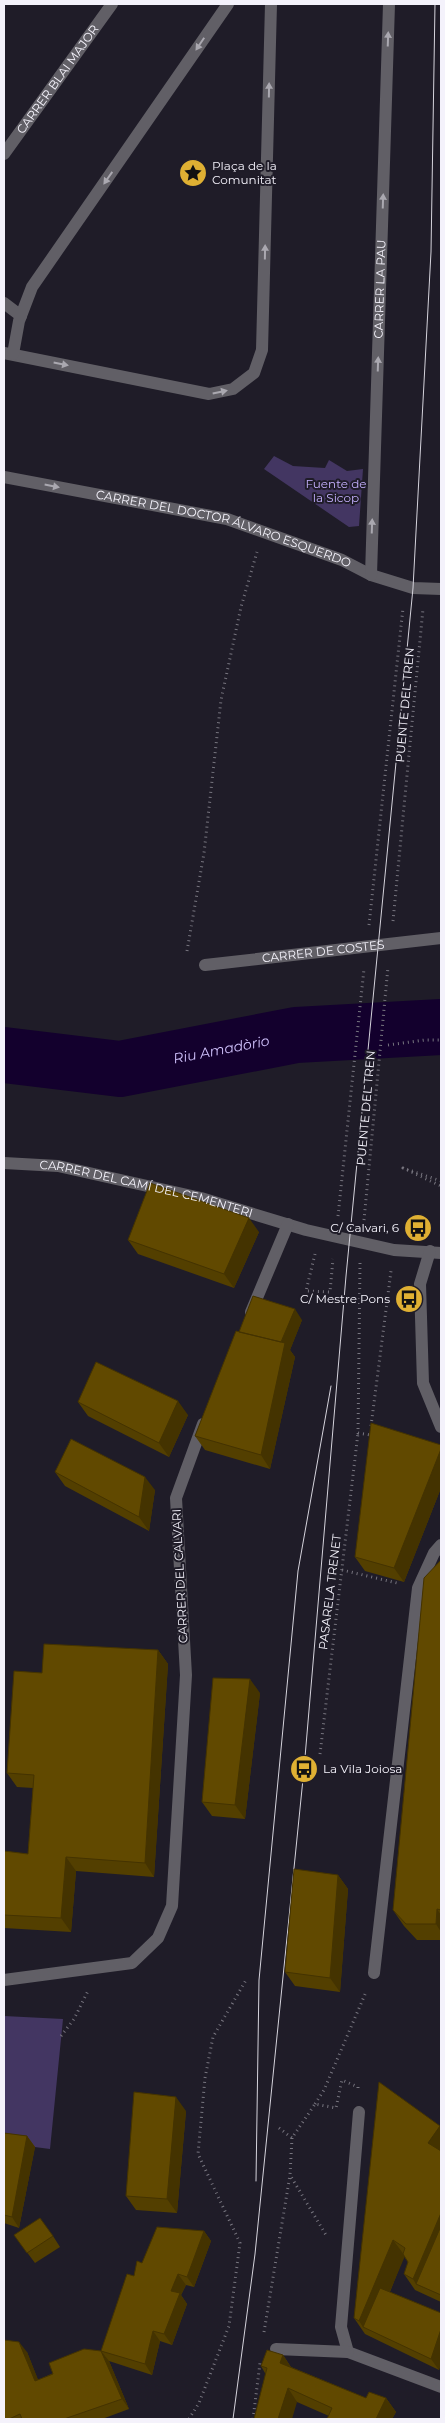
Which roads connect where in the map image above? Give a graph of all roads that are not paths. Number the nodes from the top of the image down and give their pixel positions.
1 (112, 4) edge
2 (228, 4) edge
3 (271, 4) edge
4 (389, 4) edge
5 (4, 154) edge
6 (4, 303) edge
7 (21, 316) junction
8 (8, 354) edge
9 (4, 477) edge
10 (371, 575) junction
11 (441, 589) edge
12 (441, 938) edge
13 (205, 965) road end
14 (4, 1163) edge
15 (288, 1224) junction
16 (436, 1252) edge
17 (246, 1322) edge
18 (208, 1412) edge
19 (441, 1427) edge
20 (441, 1545) edge
21 (374, 1973) road end
22 (4, 1980) edge
23 (359, 2112) road end
24 (276, 2349) dead end
25 (348, 2352) junction
26 (441, 2387) edge

1 - 5 street, CARRER BLAI MAJOR
2 -> 7 street
8 -> 3 street
10 -> 4 street, CARRER LA PAU
6 - 7 street
7 - 8 street
9 -> 10 street, CARRER DEL DOCTOR ÁLVARO ESQUERDO
10 - 11 street, CARRER DEL DOCTOR ÁLVARO ESQUERDO
12 - 13 street, CARRER DE COSTES
14 - 15 street, CARRER DEL CAMÍ DEL CEMENTERI
15 - 16 street
15 - 17 street
16 - 19 street
18 - 22 street, CARRER DEL CALVARI
20 - 21 street
23 - 25 street
24 - 25 street
25 - 26 street

